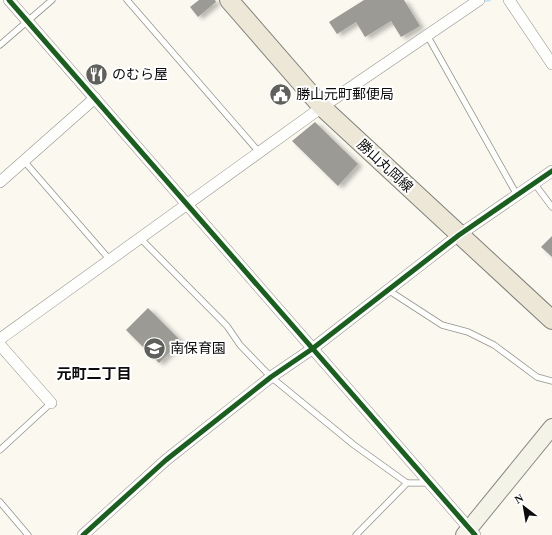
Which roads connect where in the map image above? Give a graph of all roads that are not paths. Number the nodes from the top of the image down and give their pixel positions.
1 (9, 0) edge
2 (52, 0) edge
3 (127, 0) edge
4 (229, 0) edge
5 (480, 0) edge
6 (509, 0) edge
7 (27, 21) junction
8 (427, 35) junction
9 (0, 45) edge
10 (552, 64) edge
11 (95, 98) junction
12 (322, 107) junction
13 (259, 152) junction
14 (24, 161) junction
15 (552, 171) edge
16 (0, 182) edge
17 (534, 183) junction
18 (517, 195) junction
19 (188, 204) junction
20 (552, 207) edge
21 (459, 235) junction
22 (141, 239) junction
23 (110, 261) junction
24 (387, 290) junction
25 (552, 320) edge
26 (0, 339) edge
27 (0, 346) edge
28 (312, 349) junction
29 (271, 377) junction
30 (552, 381) edge
31 (51, 403) joint
32 (552, 427) edge
33 (0, 450) edge
34 (428, 482) junction
35 (408, 483) junction
36 (0, 502) edge
37 (469, 533) edge
38 (28, 535) edge
39 (83, 535) edge
40 (356, 535) edge

1 - 7 street
2 - 7 lane
3 - 13 lane
4 - 12 main road, 勝山丸岡線
5 - 8 street
6 - 10 street
7 - 9 lane
7 - 11 street
8 - 12 street
8 - 18 lane
11 - 14 street
11 - 19 street
12 - 13 street
12 - 21 main road, 勝山丸岡線
13 - 19 street
14 - 16 street
14 - 23 lane
15 - 17 street
17 - 18 street
17 - 20 lane
18 - 21 street
19 - 22 street
19 - 28 street
21 - 24 street
21 - 25 main road, 勝山丸岡線
22 - 23 street
22 - 29 lane
23 - 26 street
24 - 28 street
24 - 30 lane
27 - 31 street
28 - 29 street
28 - 34 street
29 - 35 lane
29 - 39 street
31 - 33 lane
32 - 37 street
34 - 35 lane
34 - 37 street
35 - 40 lane
36 - 38 lane

